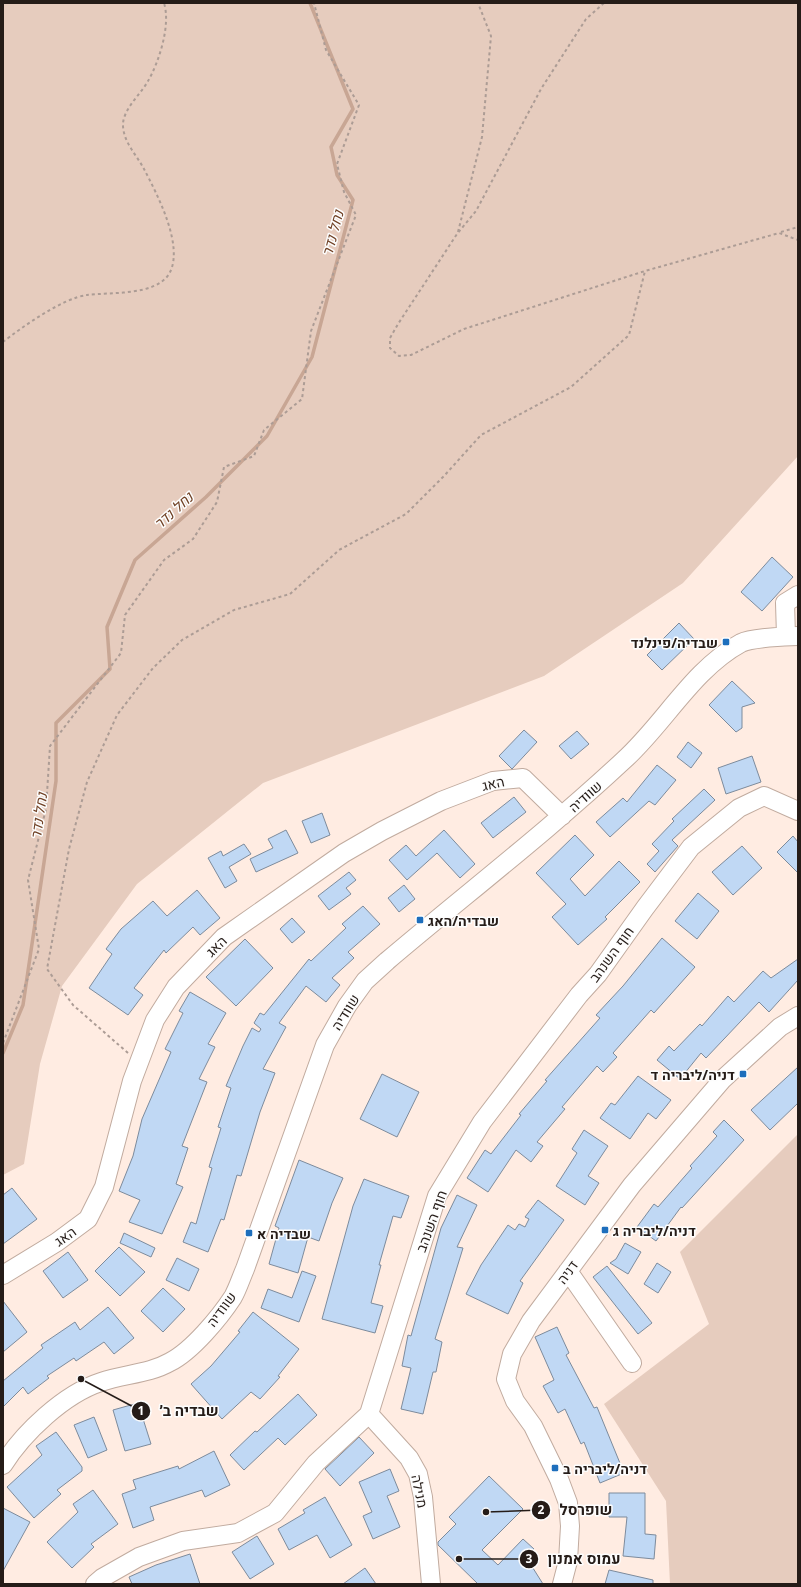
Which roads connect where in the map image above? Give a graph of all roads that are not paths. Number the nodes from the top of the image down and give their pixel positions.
1 (798, 595) edge
2 (792, 636) edge
3 (798, 811) edge
4 (562, 816) junction
5 (798, 1016) edge
6 (568, 1271) junction
7 (3, 1275) edge
8 (632, 1363) dead end
9 (369, 1414) junction
10 (3, 1465) edge
11 (95, 1584) edge
12 (431, 1584) edge
13 (562, 1584) edge

1 - 2 street
2 - 4 street, שוודיה
3 - 9 street, חוף השנהב
4 - 7 street, האג
4 - 10 street, שוודיה
5 - 6 street, דניה
6 - 8 street
6 - 13 street, דניה
9 - 11 street, חוף השנהב
9 - 12 street, מנילה

